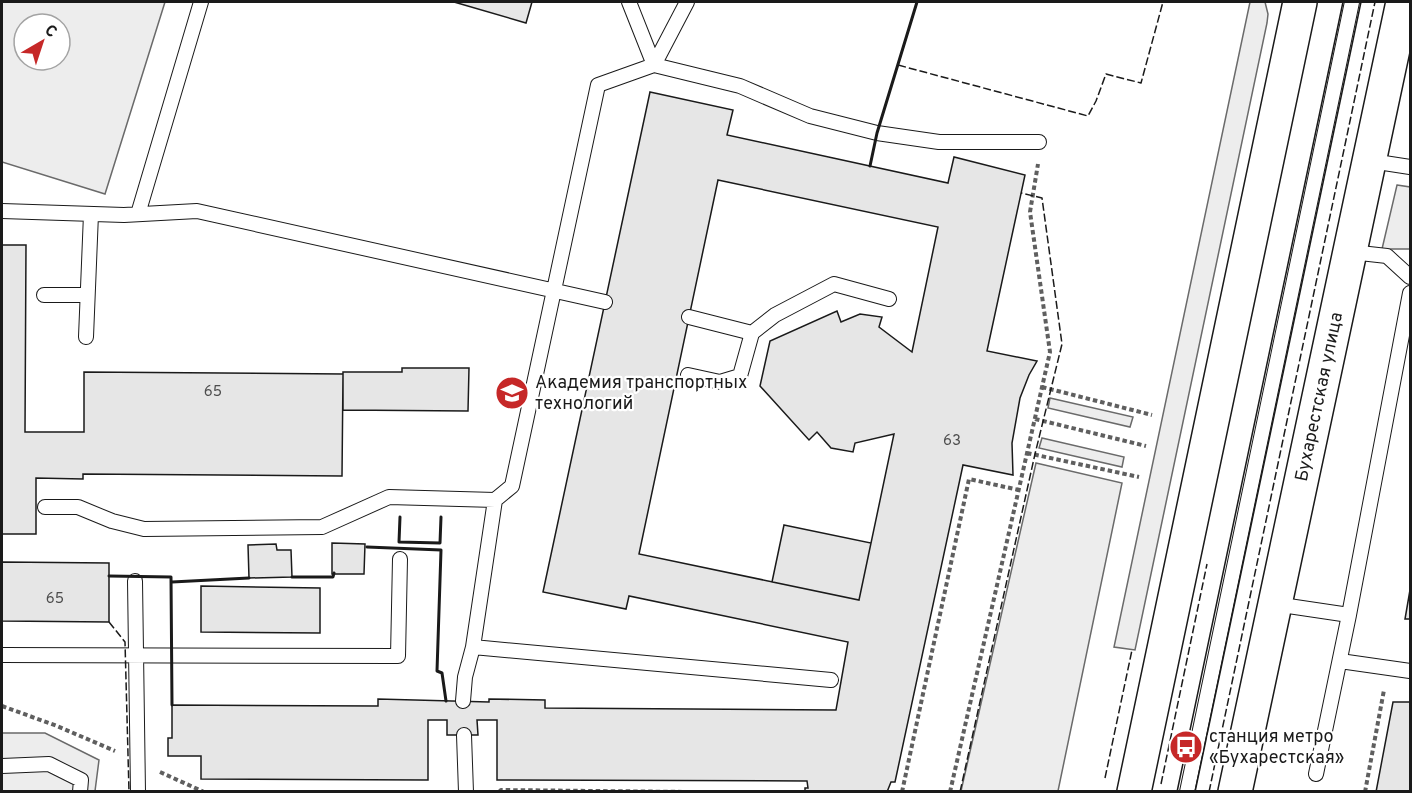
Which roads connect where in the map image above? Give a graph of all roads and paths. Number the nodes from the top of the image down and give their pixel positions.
1 (201, 2) edge
2 (629, 2) edge
3 (687, 2) edge
4 (1300, 2) edge
5 (1352, 2) edge
6 (1403, 2) edge
7 (654, 65) junction
8 (1040, 142) joint
9 (1371, 161) junction
10 (1410, 167) edge
11 (2, 211) edge
12 (91, 214) junction
13 (138, 214) junction
14 (1351, 252) junction
15 (1410, 277) edge
16 (554, 290) junction
17 (1410, 293) edge
18 (44, 295) dead end
19 (87, 295) junction
20 (889, 298) dead end
21 (605, 302) dead end
22 (689, 317) dead end
23 (752, 333) junction
24 (86, 337) dead end
25 (688, 375) dead end
26 (1042, 387) junction
27 (1152, 415) dead end
28 (1035, 419) junction
29 (1146, 446) dead end
30 (1027, 453) junction
31 (1139, 477) dead end
32 (1019, 490) junction
33 (495, 500) junction
34 (45, 507) dead end
35 (400, 559) dead end
36 (135, 581) dead end
37 (1275, 604) junction
38 (1349, 615) junction
39 (473, 647) junction
40 (2, 655) edge
41 (136, 656) junction
42 (1340, 661) junction
43 (1410, 671) edge
44 (831, 680) dead end
45 (1384, 689) dead end
46 (463, 701) dead end
47 (2, 706) edge
48 (464, 735) dead end
49 (137, 761) junction
50 (2, 766) edge
51 (1316, 774) dead end
52 (80, 792) edge
53 (138, 792) edge
54 (204, 792) edge
55 (466, 792) edge
56 (499, 792) edge
57 (690, 792) edge
58 (902, 792) edge
59 (950, 792) edge
60 (1134, 792) edge
61 (1187, 792) edge
62 (1235, 792) edge
63 (1365, 792) edge

1 - 13 lane
2 - 7 lane
3 - 7 lane
4 - 60 main road
5 - 61 lane
6 - 9 main road, Бухарестская улица
7 - 8 lane
7 - 16 lane
8 - 26 path
9 - 10 lane
9 - 14 main road, Бухарестская улица
11 - 12 lane
12 - 13 lane
12 - 19 lane
13 - 16 lane
14 - 15 lane
14 - 37 main road, Бухарестская улица
16 - 21 lane
16 - 33 lane
17 - 38 lane
18 - 19 lane
19 - 24 lane
20 - 23 lane
22 - 23 lane
23 - 25 lane
26 - 27 path
26 - 28 path
28 - 29 path
28 - 30 path
30 - 31 path
30 - 32 path
32 - 58 path
32 - 59 path
33 - 34 lane
33 - 39 lane
35 - 41 lane
36 - 41 lane
37 - 38 lane
37 - 62 main road, Бухарестская улица
38 - 42 lane
39 - 44 lane
39 - 46 lane
40 - 41 lane
41 - 49 lane
42 - 43 lane
42 - 51 lane
45 - 63 path
47 - 49 path
48 - 55 lane
49 - 53 lane
49 - 54 path
50 - 52 lane
56 - 57 path

